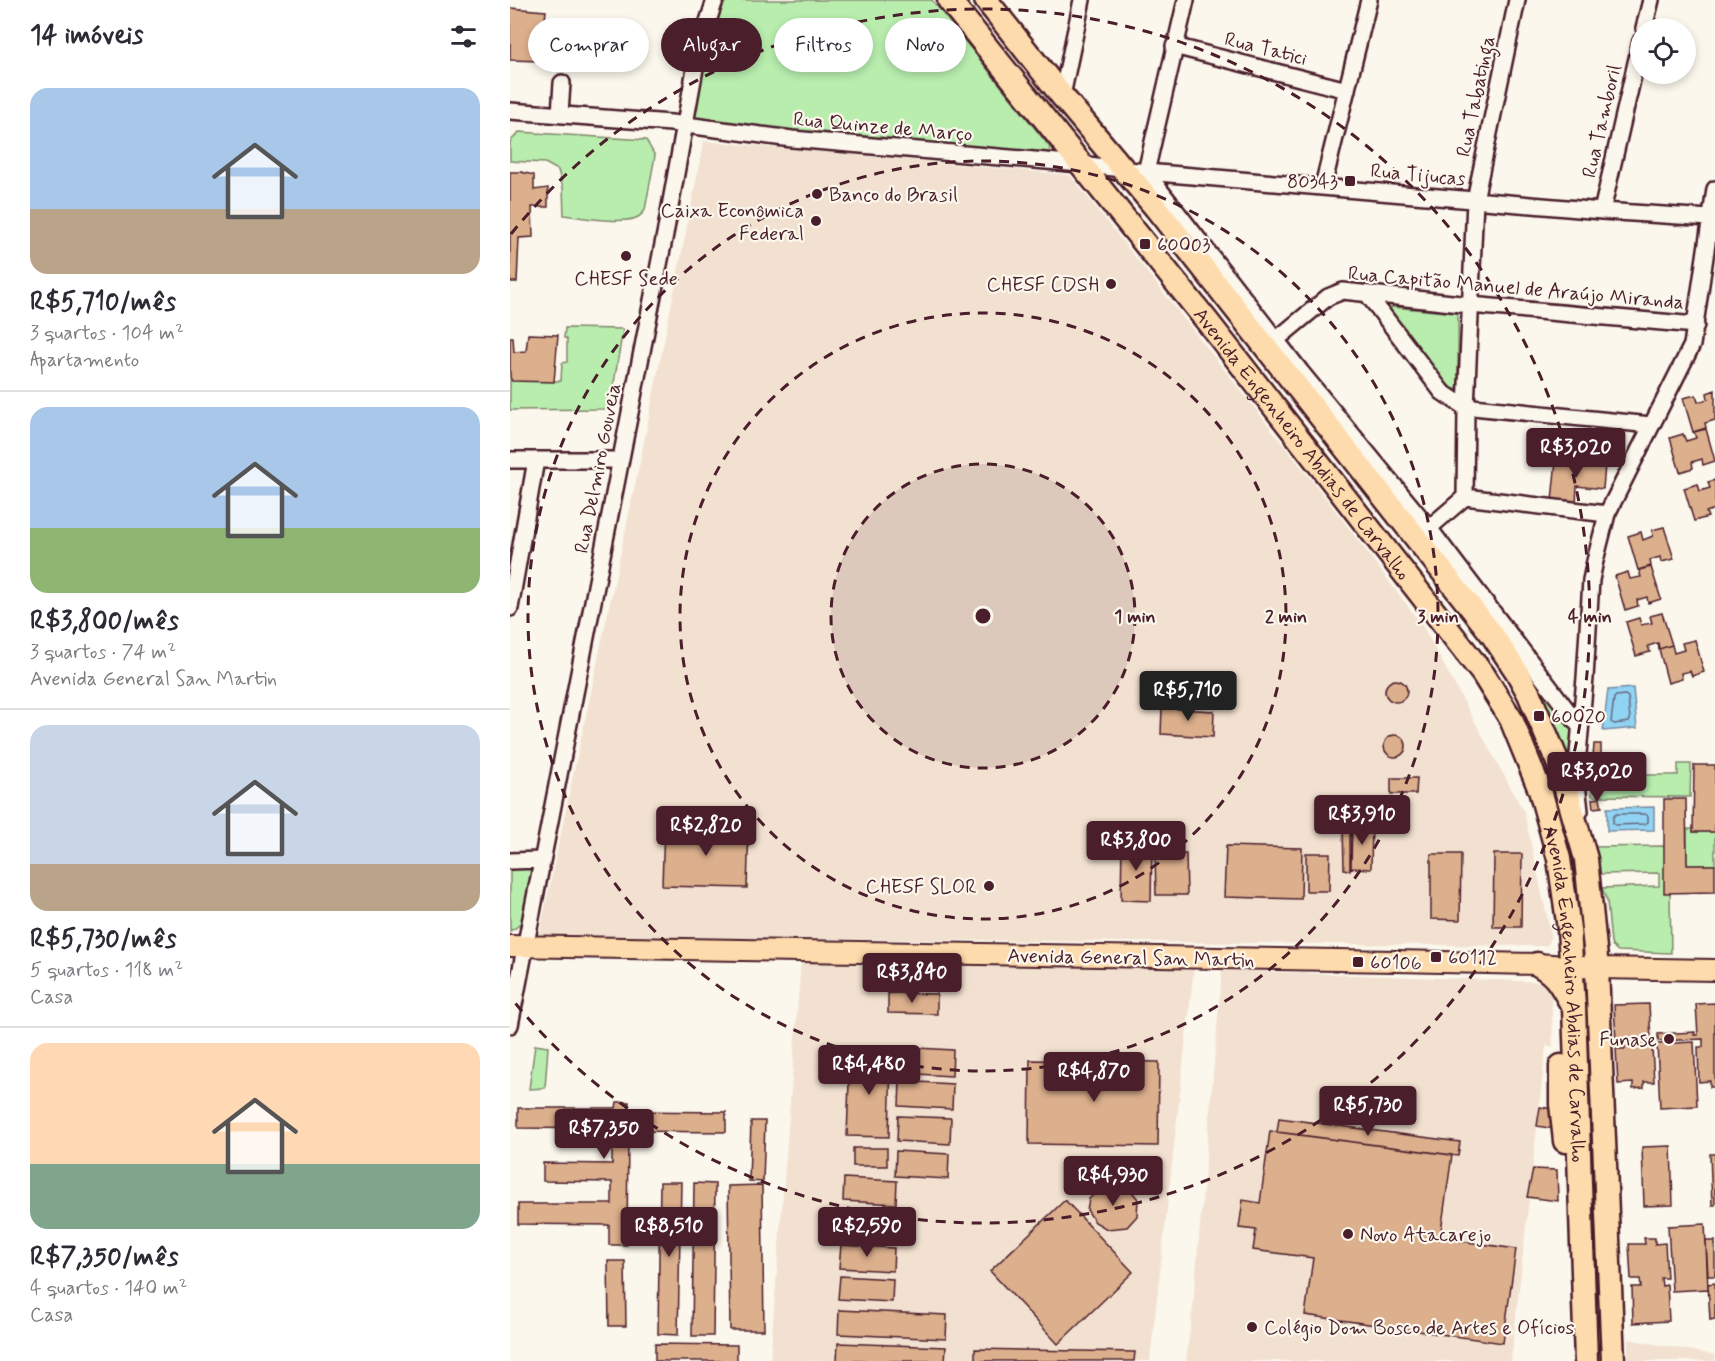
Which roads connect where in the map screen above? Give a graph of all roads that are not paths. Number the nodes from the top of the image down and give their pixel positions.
1 (715, 0) edge
2 (949, 0) edge
3 (1082, 0) edge
4 (1186, 0) edge
5 (1369, 0) edge
6 (1517, 0) edge
7 (1651, 0) edge
8 (987, 1) edge
9 (1646, 18) edge
10 (1174, 46) junction
11 (562, 83) dead end
12 (1631, 84) edge
13 (1347, 90) junction
14 (1062, 96) junction
15 (510, 111) edge
16 (560, 114) junction
17 (684, 124) junction
18 (1102, 144) junction
19 (1080, 164) junction
20 (1123, 169) junction
21 (1146, 172) junction
22 (1323, 186) junction
23 (1715, 189) edge
24 (1475, 200) junction
25 (1602, 211) junction
26 (1710, 218) junction
27 (1368, 295) junction
28 (1470, 305) junction
29 (1696, 325) junction
30 (1276, 340) junction
31 (1466, 408) junction
32 (1651, 425) junction
33 (510, 460) edge
34 (536, 460) junction
35 (620, 460) junction
36 (1465, 497) junction
37 (1606, 514) junction
38 (1429, 528) junction
39 (516, 545) edge
40 (510, 608) edge
41 (1585, 678) junction
42 (1551, 687) junction
43 (1580, 726) junction
44 (1571, 783) junction
45 (1540, 790) junction
46 (541, 860) junction
47 (510, 861) edge
48 (1587, 868) junction
49 (1569, 929) junction
50 (517, 946) edge
51 (1538, 964) junction
52 (1606, 968) junction
53 (1715, 970) edge
54 (1565, 973) junction
55 (510, 1025) edge
56 (1581, 1186) junction
57 (1608, 1227) junction
58 (1586, 1361) edge
59 (1613, 1361) edge

1 - 17 street, Rua Delmiro Gouveia
2 - 19 highway, Avenida Engenheiro Abdias de Carvalho
3 - 14 street
4 - 10 street
5 - 13 street
6 - 24 street, Rua Tabatinga
7 - 9 street
8 - 14 highway, Avenida Engenheiro Abdias de Carvalho
10 - 13 street, Rua Tatici
10 - 21 street
11 - 16 street
12 - 25 street, Rua Tamboril
13 - 22 street
14 - 18 highway, Avenida Engenheiro Abdias de Carvalho
15 - 16 street, Rua Quinze de Março
16 - 17 street, Rua Quinze de Março
17 - 19 street, Rua Quinze de Março
17 - 35 street, Rua Delmiro Gouveia
18 - 19 street
18 - 20 highway, Avenida Engenheiro Abdias de Carvalho
19 - 20 street, Rua Quinze de Março
19 - 45 highway, Avenida Engenheiro Abdias de Carvalho
20 - 21 street, Rua Tijucas
20 - 44 highway, Avenida Engenheiro Abdias de Carvalho
21 - 22 street, Rua Tijucas
21 - 30 street
22 - 24 street, Rua Tijucas
23 - 26 street
24 - 25 street, Rua Tijucas
24 - 28 street, Rua Tabatinga
25 - 26 street, Rua Tijucas
26 - 29 street
27 - 28 street, Rua Capitão Manuel de Araújo Miranda
27 - 30 street, Rua Capitão Manuel de Araújo Miranda
27 - 31 street
28 - 29 street, Rua Capitão Manuel de Araújo Miranda
28 - 31 street, Rua Tabatinga
29 - 32 street
30 - 38 street
31 - 32 street
31 - 36 street, Rua Tabatinga
32 - 37 street
33 - 34 street
34 - 35 street
34 - 39 street
35 - 46 street, Rua Delmiro Gouveia
36 - 37 street
36 - 38 street
37 - 41 street
38 - 42 street
39 - 40 street
41 - 42 street
41 - 43 street
42 - 43 street
43 - 44 street
44 - 45 highway
44 - 48 highway, Avenida Engenheiro Abdias de Carvalho
45 - 48 highway
45 - 49 highway, Avenida Engenheiro Abdias de Carvalho
46 - 47 street
46 - 50 street, Rua Delmiro Gouveia
48 - 52 highway, Avenida Engenheiro Abdias de Carvalho
49 - 51 highway
49 - 54 highway, Avenida Engenheiro Abdias de Carvalho
50 - 51 main road, Avenida General San Martin
50 - 55 street, Rua Delmiro Gouveia
51 - 54 highway
52 - 53 main road
52 - 54 main road
52 - 57 highway, Avenida Engenheiro Abdias de Carvalho
54 - 56 highway, Avenida Engenheiro Abdias de Carvalho
54 - 56 highway
56 - 57 highway
56 - 58 highway, Avenida Engenheiro Abdias de Carvalho
57 - 59 highway, Avenida Engenheiro Abdias de Carvalho

